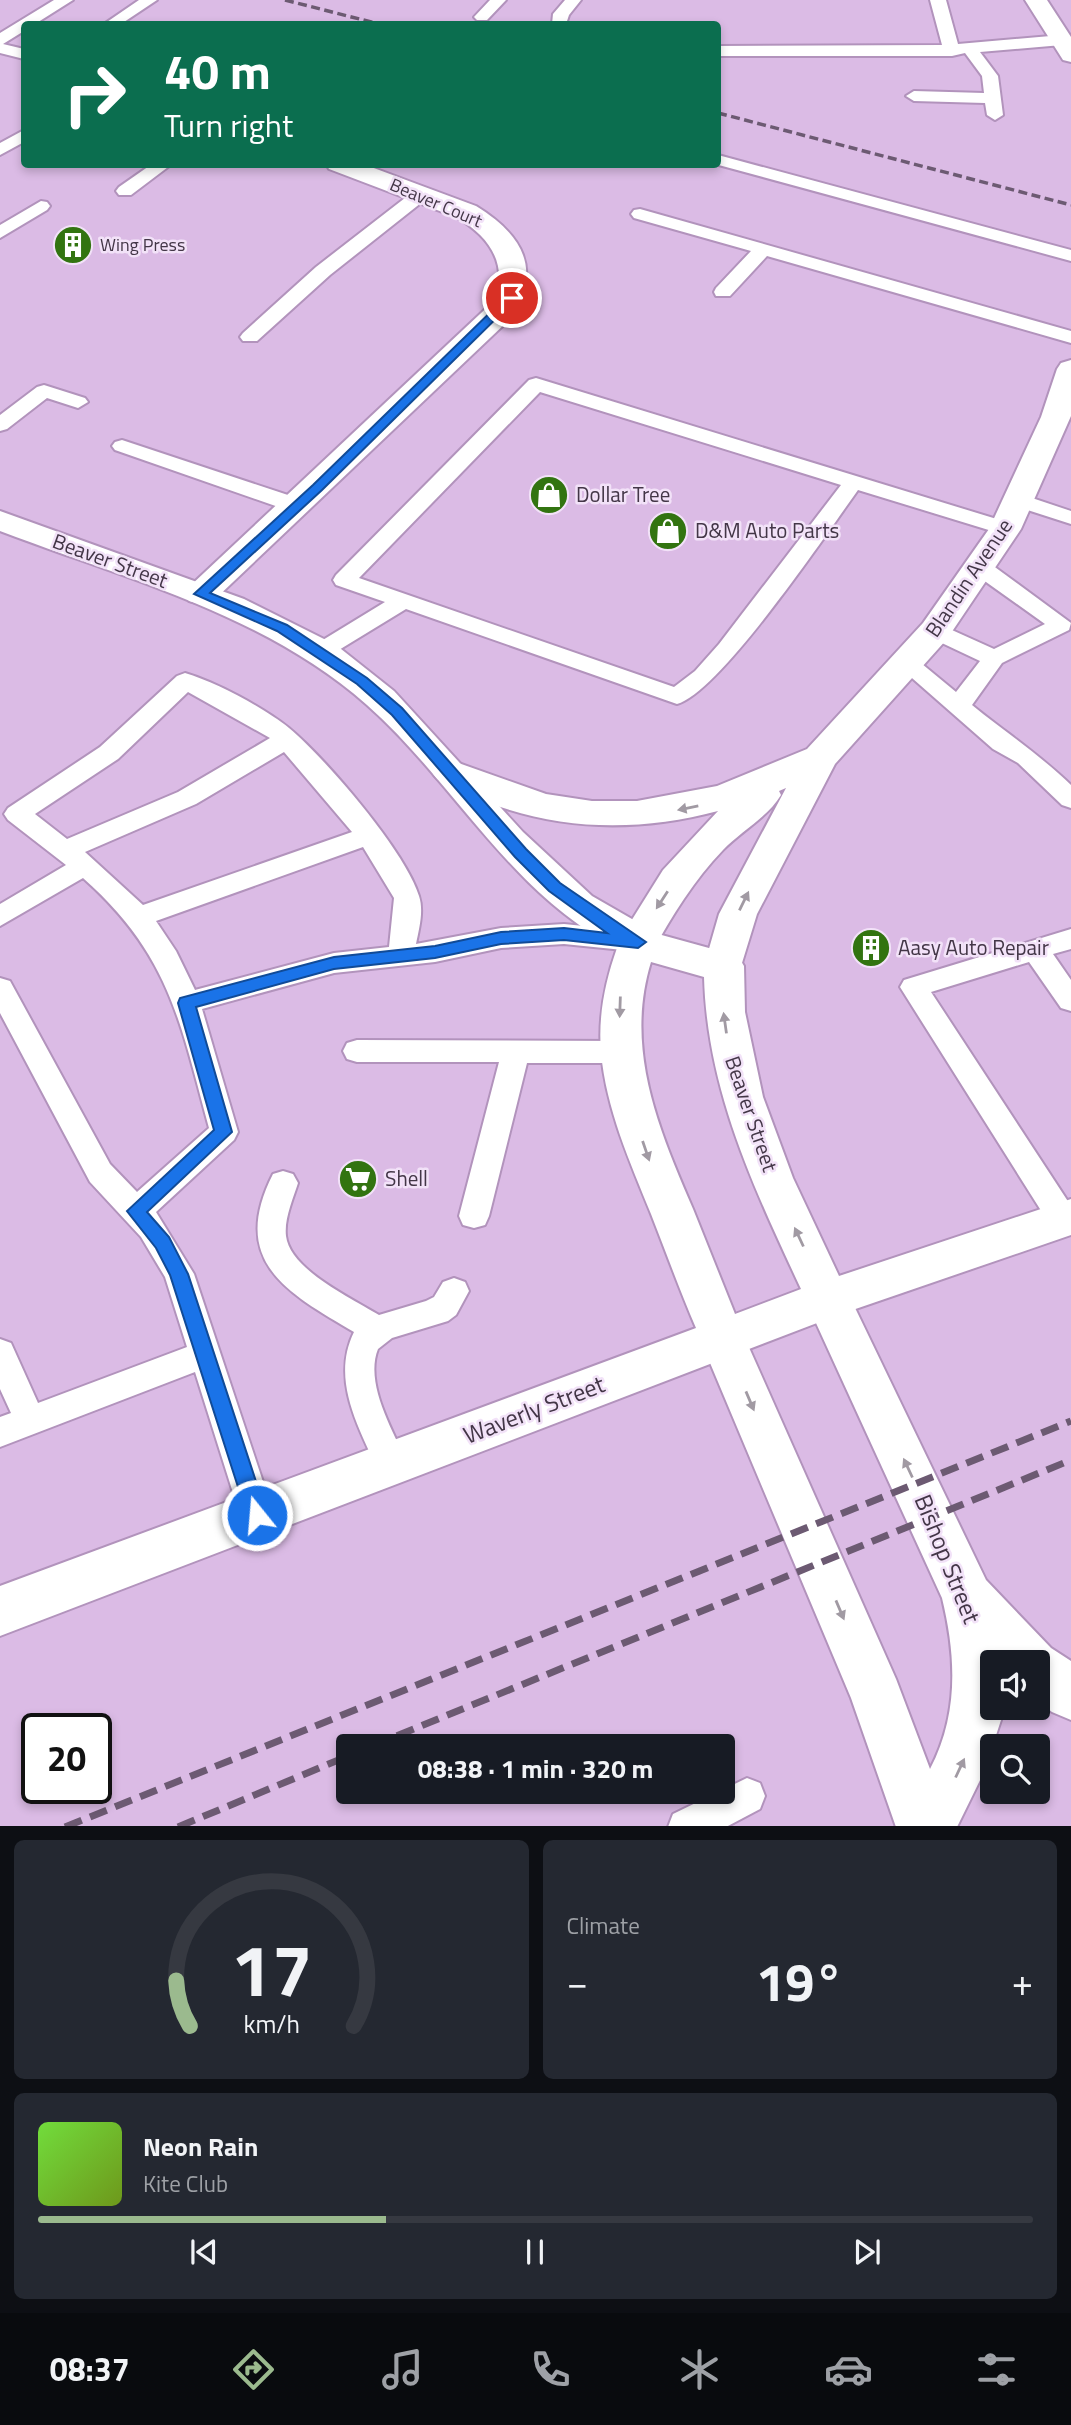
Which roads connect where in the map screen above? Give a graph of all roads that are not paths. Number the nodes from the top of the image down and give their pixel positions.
1 (65, 0) edge
2 (149, 0) edge
3 (499, 0) edge
4 (573, 0) edge
5 (938, 0) edge
6 (1036, 0) edge
7 (482, 17) dead end
8 (31, 21) edge
9 (116, 21) edge
10 (560, 21) edge
11 (21, 27) edge
12 (0, 40) edge
13 (0, 48) edge
14 (1067, 48) edge
15 (971, 50) junction
16 (721, 51) edge
17 (953, 51) junction
18 (21, 53) edge
19 (914, 96) dead end
20 (993, 98) junction
21 (995, 116) dead end
22 (21, 137) edge
23 (0, 150) edge
24 (721, 161) edge
25 (158, 168) edge
26 (349, 168) edge
27 (125, 191) dead end
28 (420, 195) junction
29 (41, 206) dead end
30 (640, 214) dead end
31 (0, 233) edge
32 (764, 248) junction
33 (1071, 256) edge
34 (723, 292) dead end
35 (250, 337) dead end
36 (1071, 337) edge
37 (1071, 369) edge
38 (78, 402) dead end
39 (0, 425) edge
40 (122, 446) dead end
41 (854, 482) junction
42 (1020, 500) junction
43 (298, 506) junction
44 (1071, 518) edge
45 (0, 520) edge
46 (1005, 529) junction
47 (981, 567) junction
48 (201, 594) junction
49 (403, 601) junction
50 (935, 631) junction
51 (321, 651) junction
52 (994, 658) junction
53 (908, 664) junction
54 (959, 705) junction
55 (287, 739) junction
56 (820, 758) junction
57 (450, 772) junction
58 (1071, 799) edge
59 (368, 836) junction
60 (74, 858) junction
61 (0, 916) edge
62 (138, 917) junction
63 (1071, 939) edge
64 (638, 942) junction
65 (1035, 950) junction
66 (401, 956) junction
67 (724, 966) junction
68 (0, 988) edge
69 (1071, 1001) edge
70 (186, 1003) junction
71 (357, 1051) dead end
72 (516, 1052) junction
73 (619, 1052) junction
74 (283, 1183) dead end
75 (136, 1211) junction
76 (474, 1216) dead end
77 (1067, 1218) edge
78 (454, 1292) dead end
79 (828, 1299) junction
80 (377, 1330) junction
81 (723, 1339) junction
82 (0, 1353) edge
83 (207, 1353) junction
84 (30, 1420) junction
85 (0, 1432) edge
86 (392, 1464) junction
87 (257, 1515) junction
88 (968, 1596) junction
89 (0, 1611) edge
90 (1020, 1650) edge
91 (1050, 1677) edge
92 (1071, 1694) edge
93 (747, 1796) dead end
94 (686, 1826) edge
95 (925, 1826) edge

1 - 8 lane
2 - 9 lane
3 - 7 lane
4 - 10 lane
5 - 17 lane
6 - 14 street
11 - 12 lane
13 - 18 lane
14 - 15 lane
15 - 17 lane
15 - 20 lane
16 - 17 lane
19 - 20 lane
20 - 21 lane
22 - 23 lane
24 - 33 lane
25 - 27 lane
26 - 28 street, Beaver Court
28 - 35 lane
28 - 43 street, Beaver Court
29 - 31 lane
30 - 32 lane
32 - 34 lane
32 - 36 lane
37 - 42 street, Blandin Avenue
38 - 39 lane
40 - 43 lane
41 - 46 lane
41 - 49 lane
41 - 49 lane
42 - 44 lane
42 - 46 street, Blandin Avenue
43 - 48 street, Beaver Court
45 - 48 street, Beaver Street
46 - 47 street, Blandin Avenue
47 - 50 street, Blandin Avenue
47 - 52 lane
48 - 51 street, Beaver Street
49 - 51 lane
50 - 52 lane
50 - 53 street, Blandin Avenue
51 - 57 street, Beaver Street
52 - 54 lane
53 - 54 lane
53 - 56 street, Blandin Avenue
54 - 58 lane
55 - 59 lane
55 - 60 lane
55 - 60 lane
56 -> 57 street
56 -> 64 street, Blandin Avenue
67 -> 56 street, Blandin Avenue
57 - 64 street, Beaver Street
59 - 62 lane
59 - 66 lane
60 - 61 lane
60 - 62 lane
62 - 70 lane
63 - 65 lane
64 - 66 lane
64 - 67 street, Beaver Street
64 -> 73 street
65 - 69 lane
65 - 77 lane
66 - 70 lane
79 -> 67 street, Beaver Street
68 - 75 lane
70 - 75 lane
71 - 72 lane
72 - 73 lane
72 - 76 lane
73 -> 81 street
74 - 80 lane
75 - 83 lane
77 - 79 street, Waverly Street
78 - 80 lane
79 - 81 street, Waverly Street
88 -> 79 street, Bishop Street
80 - 86 lane
81 - 86 street, Waverly Street
81 -> 95 street, Bishop Street
82 - 84 lane
83 - 84 lane
83 - 87 lane
84 - 85 lane
86 - 87 street, Waverly Street
87 - 89 street, Waverly Street
88 - 90 street
95 -> 88 street, Bishop Street
91 - 92 street
93 - 94 lane

